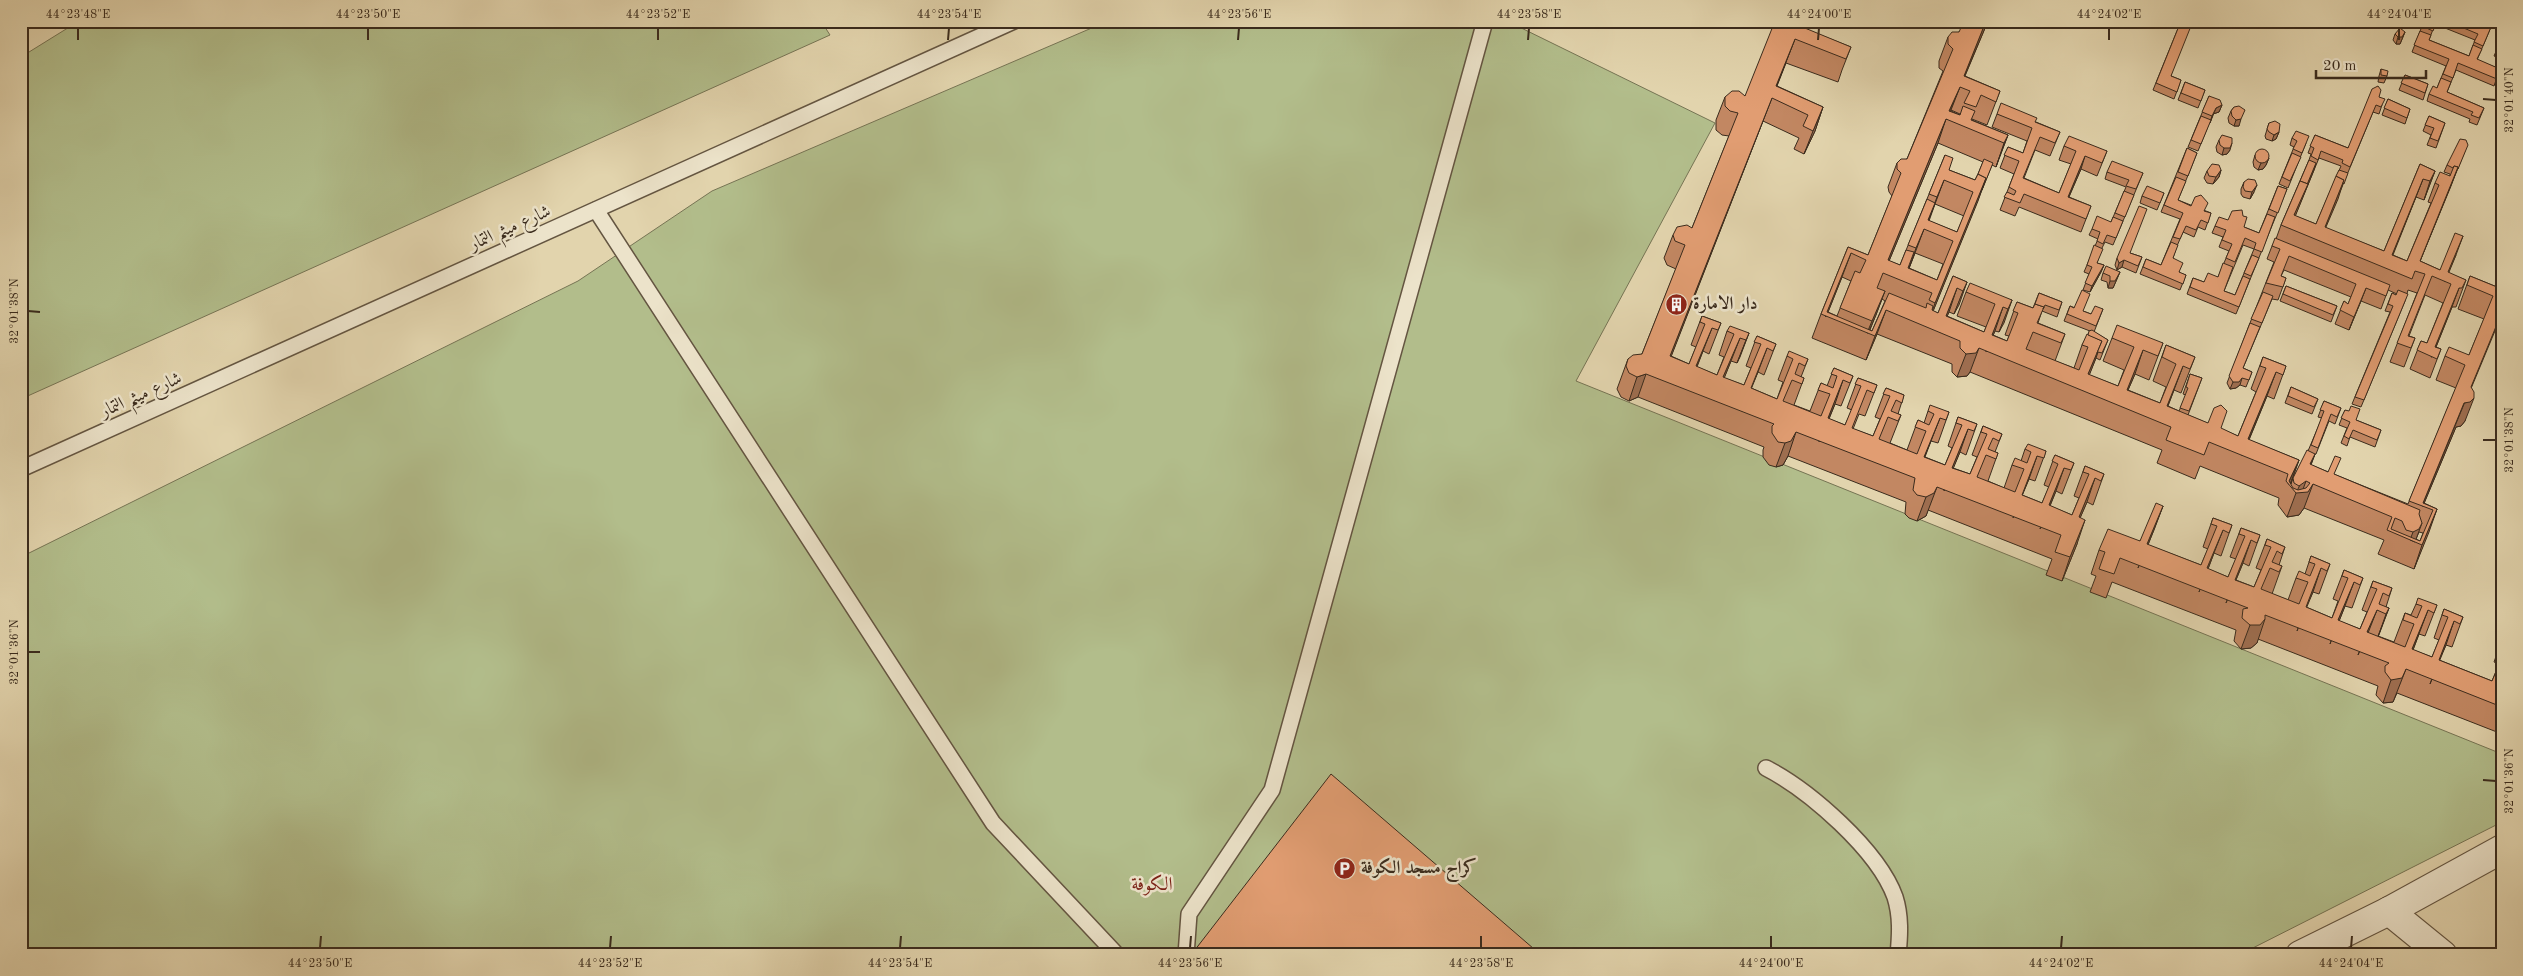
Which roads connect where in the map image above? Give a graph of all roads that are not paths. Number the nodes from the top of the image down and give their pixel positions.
1 (1014, 21) edge
2 (1485, 21) edge
3 (596, 210) junction
4 (21, 470) edge
5 (1766, 768) dead end
6 (2502, 849) edge
7 (2389, 911) junction
8 (1117, 955) edge
9 (1186, 955) edge
10 (1898, 955) edge
11 (2300, 955) edge
12 (2443, 955) edge

1 - 3 lane, شارع ميثم التمار
2 - 9 lane
3 - 4 lane, شارع ميثم التمار
3 - 8 lane
5 - 10 lane
6 - 7 street
7 - 11 street
7 - 12 street

